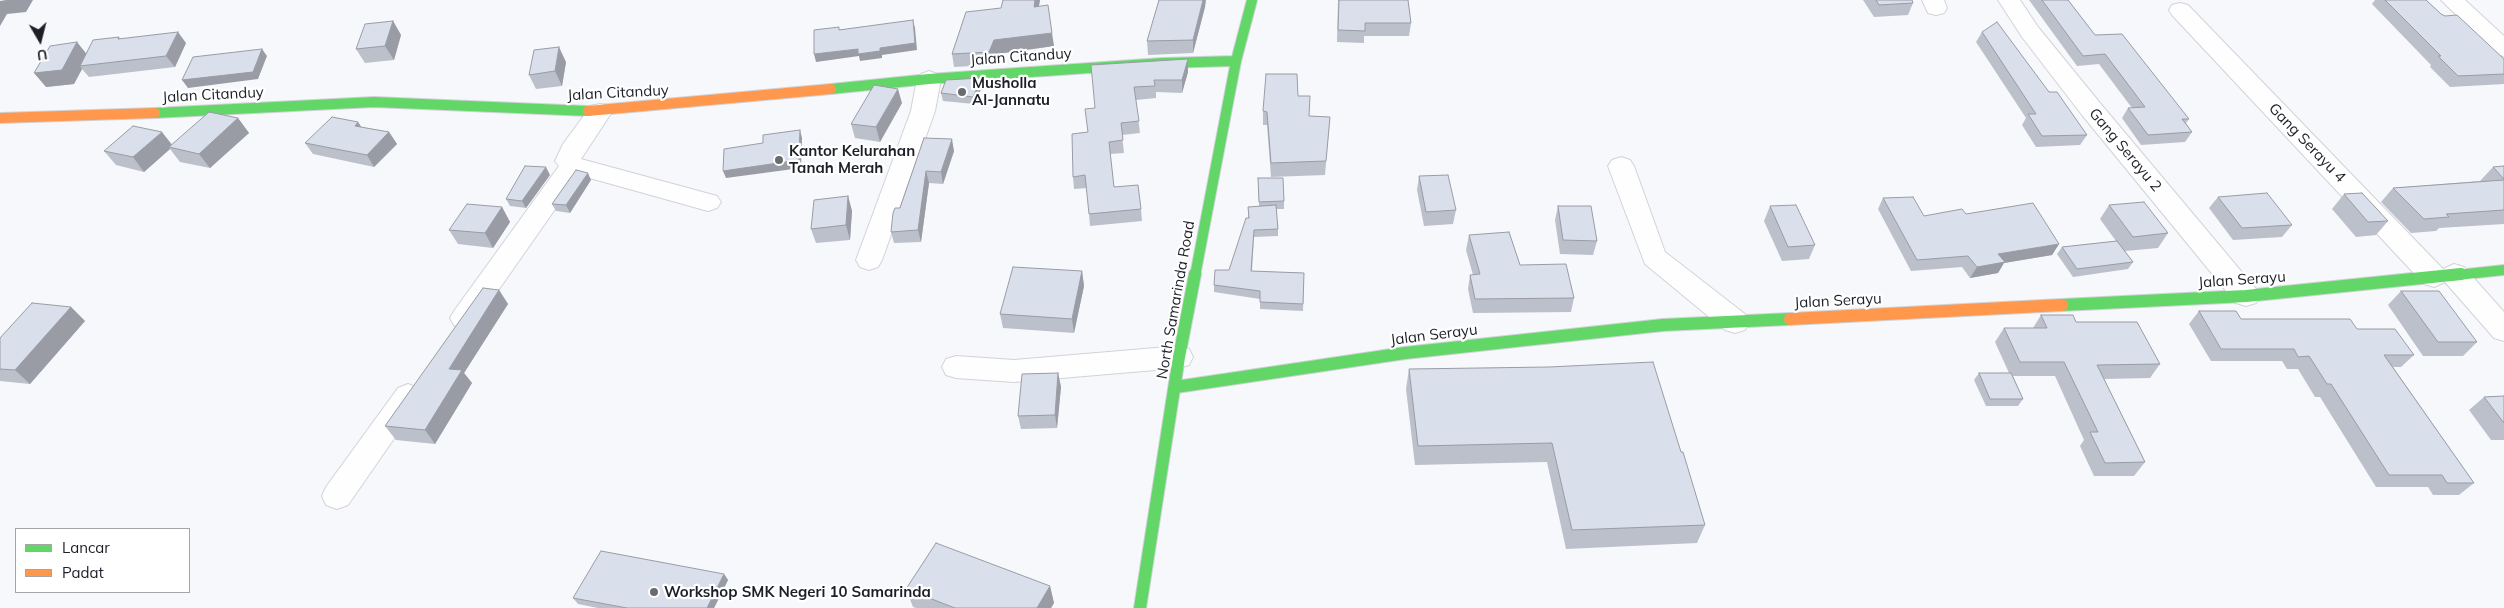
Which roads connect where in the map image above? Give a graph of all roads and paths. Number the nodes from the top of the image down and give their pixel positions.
1 (1252, 0) edge
2 (2009, 0) edge
3 (2452, 0) edge
4 (2180, 10) dead end
5 (2504, 49) edge
6 (1236, 61) junction
7 (929, 78) junction
8 (600, 112) junction
9 (0, 118) edge
10 (573, 165) junction
11 (1621, 166) dead end
12 (708, 202) dead end
13 (869, 260) dead end
14 (2504, 270) edge
15 (2444, 276) junction
16 (2246, 296) junction
17 (1735, 322) junction
18 (2504, 330) edge
19 (446, 342) edge
20 (1179, 357) junction
21 (956, 367) dead end
22 (424, 375) edge
23 (1176, 387) junction
24 (338, 496) dead end
25 (1140, 608) edge

1 - 6 main road, North Samarinda Road
2 - 16 street, Gang Serayu 2
3 - 5 street
4 - 15 street, Gang Serayu 4
6 - 7 main road, Jalan Citanduy
6 - 20 main road, North Samarinda Road
7 - 8 main road, Jalan Citanduy
7 - 13 street
8 - 9 main road, Jalan Citanduy
8 - 10 street
10 - 12 street
10 - 19 street
11 - 17 street
14 - 15 main road, Jalan Serayu
15 - 16 main road, Jalan Serayu
15 - 18 street, Gang Serayu 4
16 - 17 main road, Jalan Serayu
17 - 23 main road, Jalan Serayu
20 - 21 street
20 - 23 main road, North Samarinda Road
22 - 24 street
23 - 25 main road, North Samarinda Road

